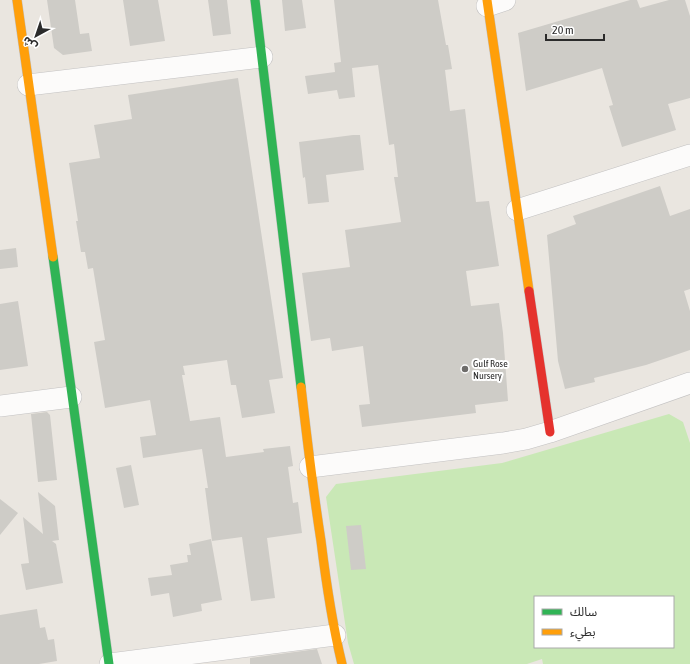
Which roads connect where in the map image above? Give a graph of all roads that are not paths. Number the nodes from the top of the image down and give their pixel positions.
1 (17, 0) edge
2 (255, 0) edge
3 (493, 2) edge
4 (262, 57) junction
5 (28, 86) junction
6 (690, 155) edge
7 (517, 210) junction
8 (690, 383) edge
9 (72, 397) junction
10 (0, 406) edge
11 (550, 432) junction
12 (310, 467) junction
13 (334, 634) junction
14 (109, 664) edge
15 (342, 664) edge

1 - 5 street
2 - 4 street
3 - 7 street
4 - 5 street
4 - 12 street
5 - 9 street
6 - 7 street
7 - 11 street
8 - 11 street
9 - 10 street
9 - 14 street
11 - 12 street
12 - 13 street
13 - 14 street
13 - 15 street

